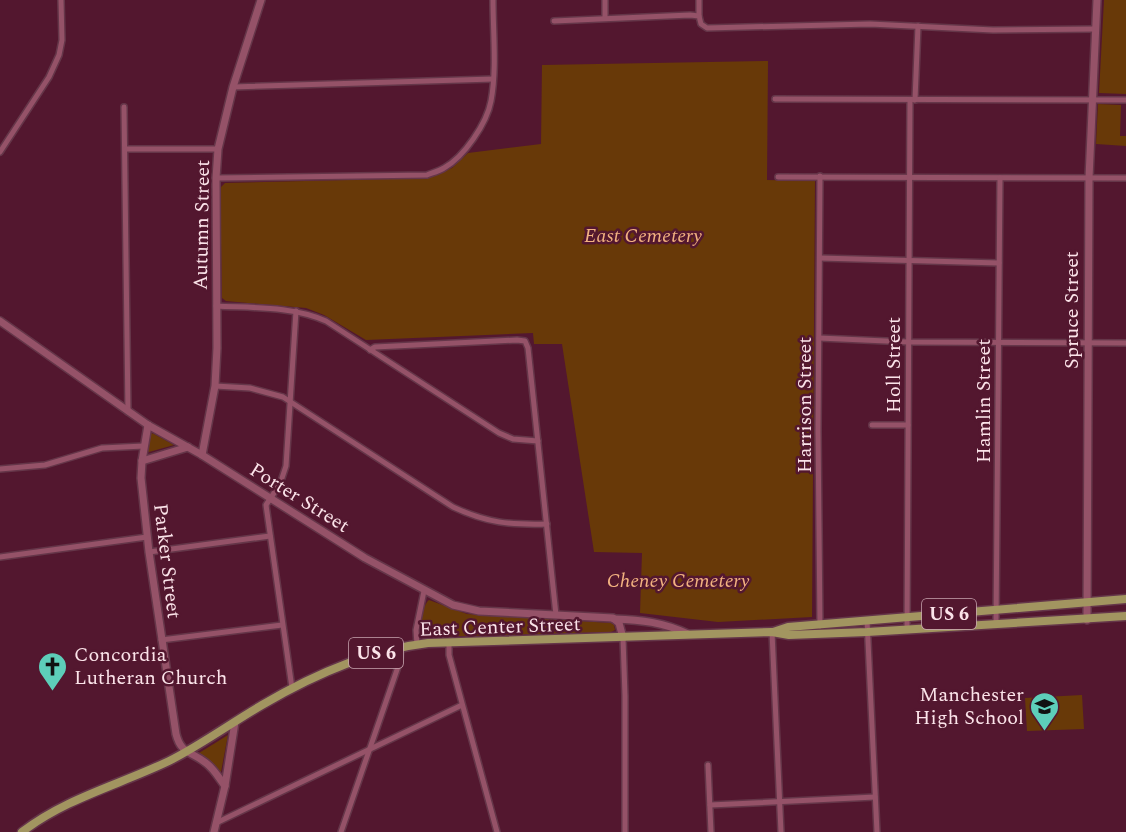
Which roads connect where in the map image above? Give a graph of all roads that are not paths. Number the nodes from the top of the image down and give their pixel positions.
1 (61, 0) edge
2 (261, 0) edge
3 (492, 0) edge
4 (605, 0) edge
5 (699, 0) edge
6 (1097, 0) edge
7 (699, 16) junction
8 (605, 18) junction
9 (554, 21) dead end
10 (918, 26) junction
11 (1096, 29) junction
12 (493, 79) junction
13 (233, 87) junction
14 (775, 99) dead end
15 (1094, 99) junction
16 (913, 100) junction
17 (1126, 100) edge
18 (124, 107) dead end
19 (1, 147) edge
20 (218, 148) junction
21 (126, 149) junction
22 (820, 176) junction
23 (778, 177) dead end
24 (910, 177) junction
25 (216, 178) junction
26 (1000, 178) junction
27 (1089, 178) junction
28 (1126, 178) edge
29 (820, 258) junction
30 (909, 261) junction
31 (999, 263) junction
32 (216, 306) junction
33 (296, 311) junction
34 (0, 321) edge
35 (819, 338) junction
36 (908, 342) junction
37 (998, 342) junction
38 (1088, 342) junction
39 (1126, 343) edge
40 (370, 350) junction
41 (215, 386) junction
42 (291, 401) junction
43 (128, 412) junction
44 (148, 424) junction
45 (872, 425) dead end
46 (908, 425) junction
47 (538, 441) junction
48 (144, 446) junction
49 (188, 447) junction
50 (202, 455) junction
51 (142, 461) junction
52 (0, 469) edge
53 (271, 498) junction
54 (547, 524) junction
55 (270, 536) junction
56 (147, 537) junction
57 (149, 552) junction
58 (0, 557) edge
59 (424, 591) junction
60 (1126, 599) edge
61 (1086, 602) junction
62 (996, 610) junction
63 (556, 615) junction
64 (1126, 616) edge
65 (907, 617) junction
66 (613, 618) junction
67 (867, 620) junction
68 (1087, 620) junction
69 (282, 625) junction
70 (996, 625) junction
71 (820, 629) junction
72 (907, 630) junction
73 (772, 632) junction
74 (867, 632) junction
75 (693, 636) junction
76 (623, 638) junction
77 (161, 640) junction
78 (448, 643) junction
79 (417, 645) junction
80 (401, 647) junction
81 (292, 688) junction
82 (462, 705) junction
83 (235, 722) junction
84 (369, 749) junction
85 (185, 752) junction
86 (708, 765) dead end
87 (225, 786) junction
88 (875, 797) junction
89 (779, 801) junction
90 (710, 806) junction
91 (216, 823) junction
92 (22, 832) edge
93 (214, 832) edge
94 (341, 832) edge
95 (497, 832) edge
96 (625, 832) edge
97 (711, 832) edge
98 (781, 832) edge
99 (877, 832) edge

1 - 19 street
2 - 13 street, Autumn Street
3 - 12 street
4 - 8 street
5 - 7 street
6 - 11 street, Spruce Street
7 - 8 street
7 - 10 street
8 - 9 street
10 - 11 street
10 - 16 street, Holl Street
11 - 15 street, Spruce Street
12 - 13 street
12 - 25 street
13 - 20 street, Autumn Street
14 - 16 street
15 - 16 street
15 - 17 street
15 - 27 street, Spruce Street
16 - 24 street, Holl Street
18 - 21 street
20 - 21 street
20 - 25 street, Autumn Street
21 - 43 street
22 - 23 street
22 - 24 street
22 - 29 street, Harrison Street
24 - 26 street
24 - 30 street, Holl Street
25 - 32 street, Autumn Street
26 - 27 street
26 - 31 street, Hamlin Street
27 - 28 street
27 - 38 street, Spruce Street
29 - 30 street
29 - 35 street, Harrison Street
30 - 31 street
30 - 36 street, Holl Street
31 - 37 street, Hamlin Street
32 - 33 street
32 - 41 street, Autumn Street
33 - 40 street
33 - 42 street
34 - 43 street, Porter Street
35 - 36 street
35 - 71 street, Harrison Street
36 - 37 street
36 - 46 street, Holl Street
37 - 38 street
37 - 62 street, Hamlin Street
38 - 39 street
38 - 61 street, Spruce Street
40 - 47 street
40 - 47 street
41 - 42 street
41 - 50 street, Autumn Street
42 - 53 street
42 - 54 street
43 - 44 street, Porter Street
44 - 48 street, Parker Street
44 - 49 street, Porter Street
45 - 46 street
46 - 65 street, Holl Street
47 - 54 street
48 - 51 street, Parker Street
48 - 52 street
49 - 50 street, Porter Street
49 - 51 street
50 - 53 street, Porter Street
51 - 56 street, Parker Street
53 - 55 street
53 - 59 street, Porter Street
54 - 63 street
55 - 57 street
55 - 69 street
56 - 57 street, Parker Street
56 - 58 street
57 - 77 street, Parker Street
59 - 63 street, Porter Street
59 - 79 street
60 - 61 main road, East Center Street / US 6
61 - 62 main road, East Center Street / US 6
61 - 68 street, Spruce Street
62 - 65 main road, East Center Street / US 6
62 - 70 street, Hamlin Street
63 - 66 street, Porter Street
64 - 68 main road, East Center Street / US 6
65 - 67 main road, East Center Street / US 6
65 - 72 street, Holl Street
66 - 75 street, Porter Street
66 - 76 street
67 - 71 main road, East Center Street / US 6
67 - 74 street
68 - 70 main road, East Center Street / US 6
69 - 77 street
69 - 81 street
70 - 72 main road, East Center Street / US 6
71 - 73 main road, East Center Street / US 6
71 - 74 main road, East Center Street / US 6
72 - 74 main road, East Center Street / US 6
73 - 75 main road, East Center Street / US 6
73 - 89 street
74 - 88 street
75 - 76 main road, East Center Street / US 6
76 - 78 main road, East Center Street / US 6
76 - 96 street
77 - 85 street, Parker Street
78 - 79 main road, East Center Street / US 6
78 - 82 street
79 - 80 main road, East Center Street / US 6
80 - 81 main road, East Center Street / US 6
80 - 84 street
81 - 83 main road, East Center Street / US 6
82 - 84 street
82 - 95 street
83 - 85 main road, East Center Street / US 6
83 - 87 street
84 - 91 street
84 - 94 street
85 - 87 street
85 - 92 main road, East Center Street / US 6
86 - 90 street
87 - 91 street
88 - 89 street
88 - 99 street
89 - 90 street
89 - 98 street
90 - 97 street
91 - 93 street

